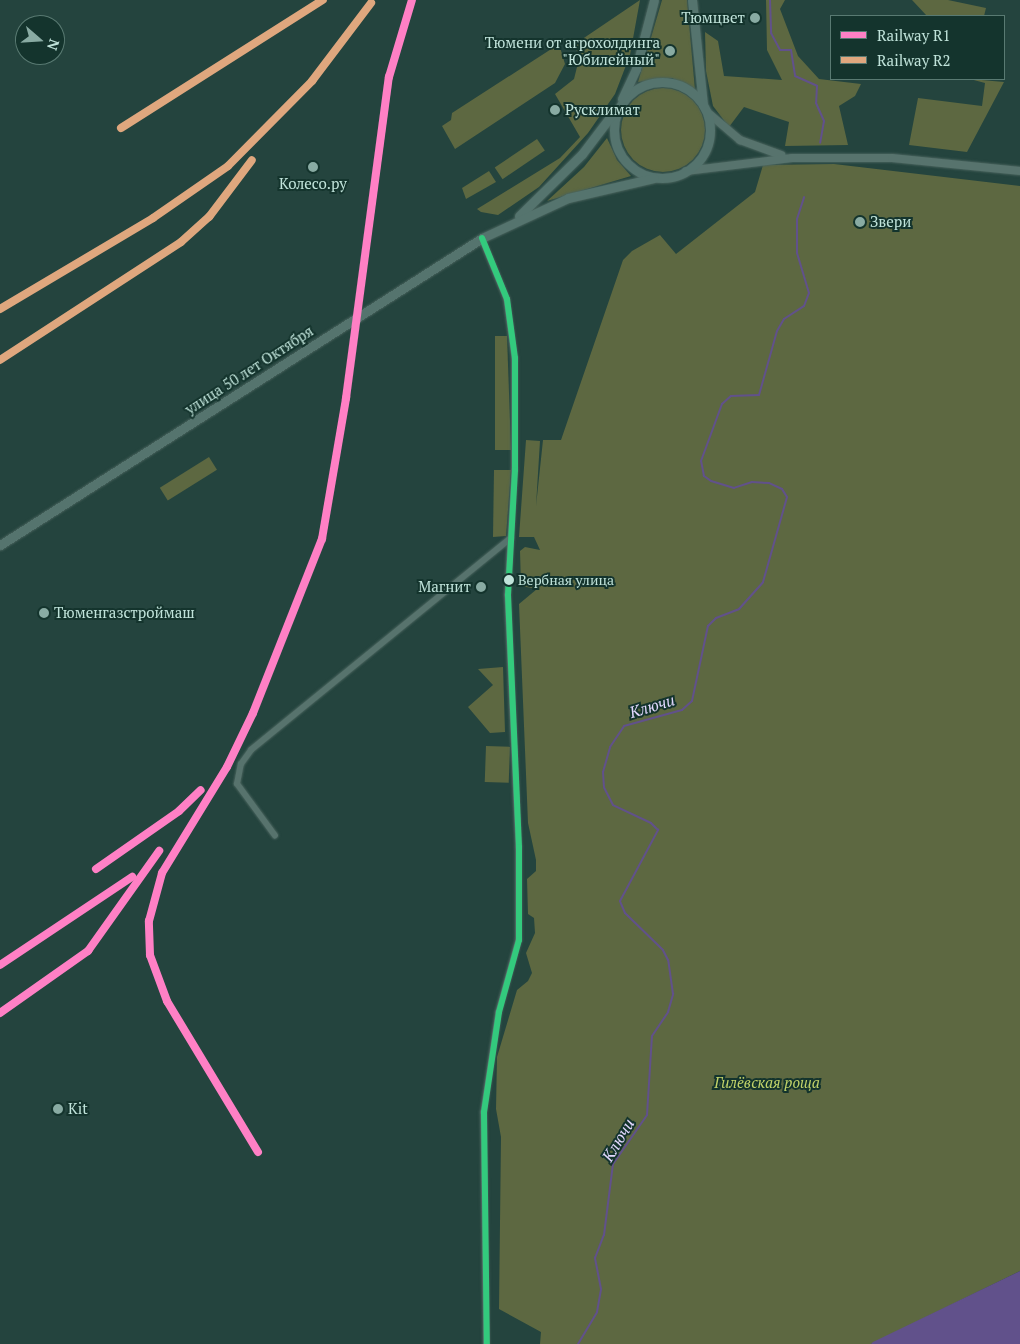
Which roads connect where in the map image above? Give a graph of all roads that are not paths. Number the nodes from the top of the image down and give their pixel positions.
1 (654, 0) edge
2 (692, 0) edge
3 (619, 105) junction
4 (705, 107) junction
5 (792, 158) junction
6 (1020, 171) edge
7 (686, 172) junction
8 (654, 178) junction
9 (513, 221) junction
10 (482, 238) junction
11 (511, 538) junction
12 (0, 545) edge
13 (275, 836) dead end
14 (487, 1344) edge

1 - 3 main road
2 - 4 main road
3 - 4 main road
3 - 8 main road
3 - 9 main road
4 - 5 street
4 - 7 main road
5 - 6 street
5 - 7 street
7 - 8 main road
8 - 9 main road
9 - 10 main road, улица 50 лет Октября
10 - 11 street
10 - 12 main road, улица 50 лет Октября
11 - 13 street
11 - 14 street

